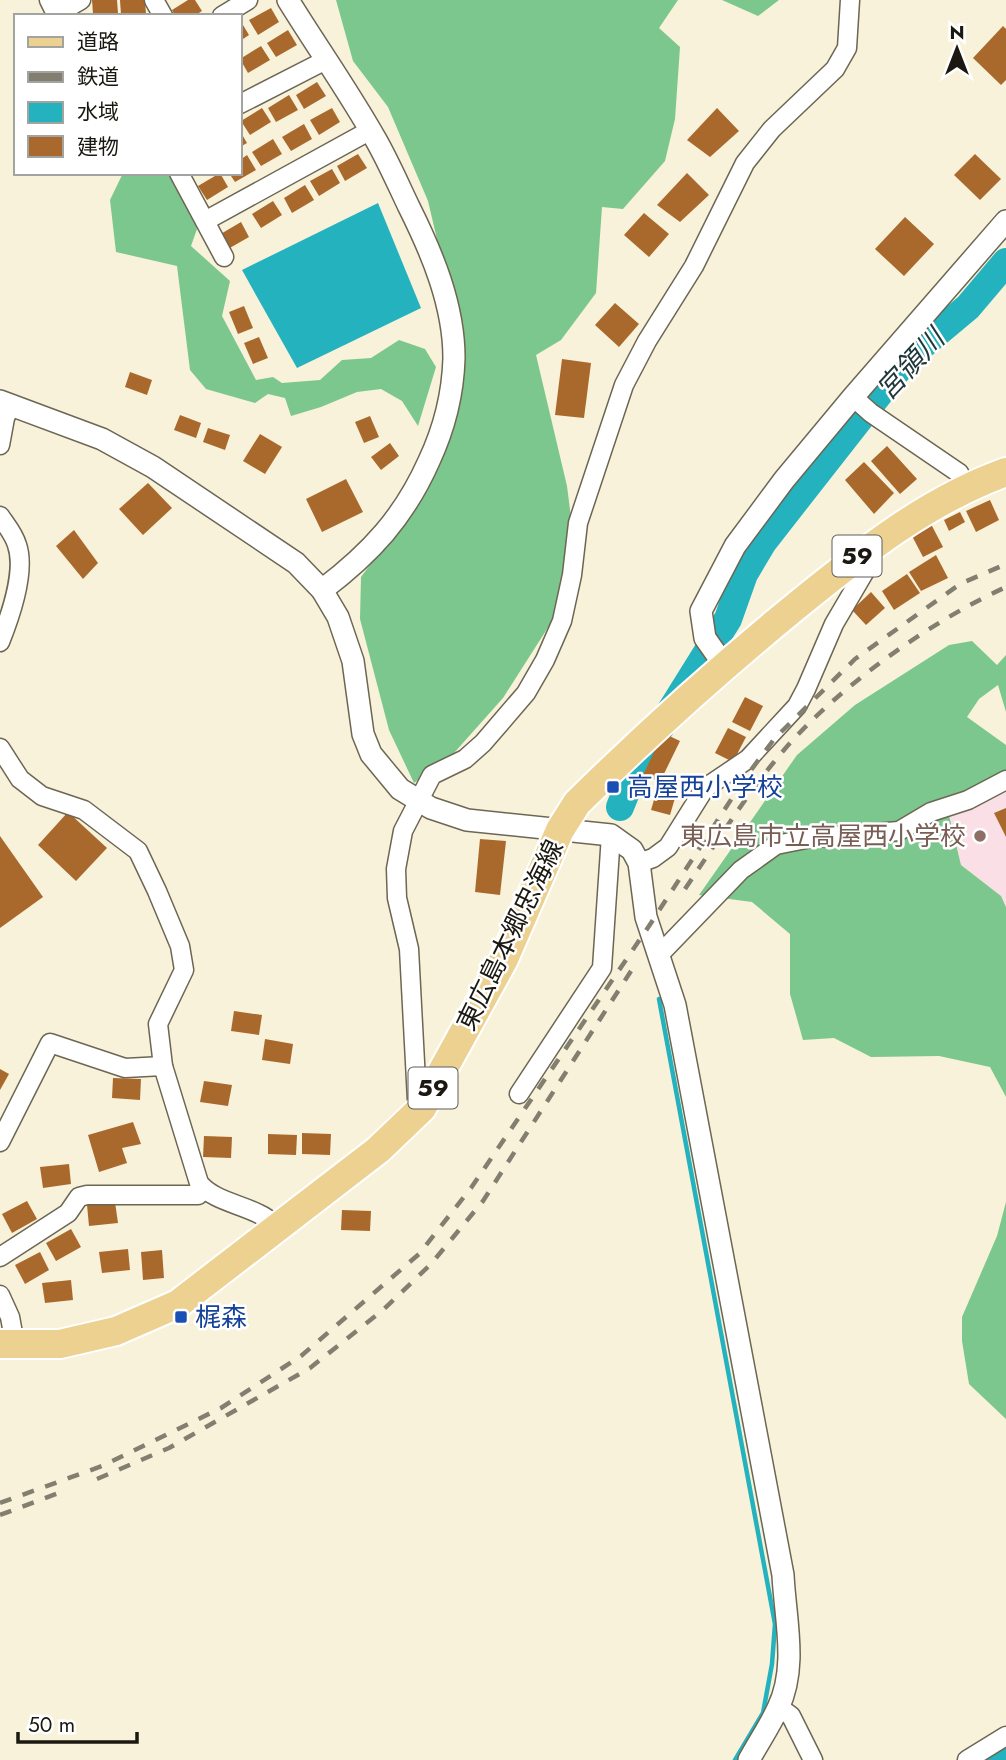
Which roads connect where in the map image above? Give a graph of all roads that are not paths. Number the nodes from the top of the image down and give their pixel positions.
1 (49, 0) edge
2 (81, 0) edge
3 (248, 0) edge
4 (288, 0) edge
5 (850, 0) edge
6 (225, 14) edge
7 (326, 60) junction
8 (242, 103) edge
9 (369, 131) junction
10 (180, 175) edge
11 (205, 221) junction
12 (1006, 221) edge
13 (224, 257) dead end
14 (5, 403) edge
15 (862, 405) junction
16 (0, 445) edge
17 (1006, 472) edge
18 (968, 489) junction
19 (0, 516) edge
20 (862, 553) junction
21 (322, 590) junction
22 (0, 642) edge
23 (724, 665) junction
24 (0, 748) edge
25 (1006, 780) edge
26 (417, 800) junction
27 (560, 830) junction
28 (611, 835) junction
29 (639, 863) junction
30 (659, 955) junction
31 (163, 1066) junction
32 (519, 1094) dead end
33 (422, 1108) junction
34 (0, 1142) edge
35 (203, 1189) junction
36 (278, 1227) junction
37 (0, 1257) edge
38 (0, 1295) edge
39 (7, 1344) edge
40 (779, 1707) junction
41 (1006, 1736) edge
42 (749, 1760) edge
43 (813, 1760) edge
44 (967, 1760) edge

1 - 2 street
3 - 6 street
4 - 7 street
5 - 26 street
7 - 8 street
7 - 9 street
9 - 11 street
9 - 21 street
10 - 11 street
11 - 13 street
12 - 15 street
14 - 16 street
14 - 21 street
15 - 18 street
15 - 23 street
17 - 18 main road, 東広島本郷忠海線 / 59
18 - 20 main road, 東広島本郷忠海線 / 59
19 - 22 street
20 - 23 main road, 東広島本郷忠海線 / 59
20 - 29 street
21 - 26 street
23 - 27 main road, 東広島本郷忠海線 / 59
24 - 31 street
25 - 30 street
26 - 27 street
26 - 33 street
27 - 28 street
27 - 33 main road, 東広島本郷忠海線 / 59
28 - 29 street
28 - 32 street
29 - 30 street
30 - 40 street
31 - 34 street
31 - 35 street
33 - 36 main road, 東広島本郷忠海線 / 59
35 - 36 street
35 - 37 street
36 - 39 main road, 東広島本郷忠海線 / 59
38 - 39 street
40 - 42 street
40 - 43 street
41 - 44 street

